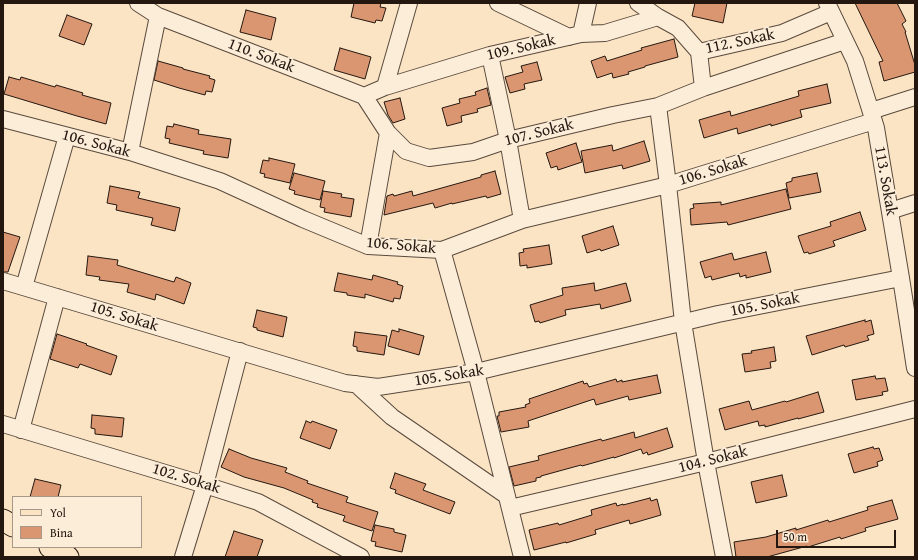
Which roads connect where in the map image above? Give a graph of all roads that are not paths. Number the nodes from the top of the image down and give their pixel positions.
1 (139, 3) edge
2 (409, 3) edge
3 (498, 3) edge
4 (588, 3) edge
5 (638, 3) edge
6 (829, 7) edge
7 (158, 16) junction
8 (658, 18) junction
9 (575, 36) junction
10 (845, 41) junction
11 (699, 52) junction
12 (490, 55) junction
13 (385, 87) junction
14 (703, 88) junction
15 (364, 96) junction
16 (915, 97) edge
17 (658, 106) junction
18 (872, 116) junction
19 (3, 119) edge
20 (388, 133) junction
21 (68, 136) junction
22 (508, 140) junction
23 (130, 152) junction
24 (668, 186) junction
25 (915, 203) edge
26 (890, 211) junction
27 (522, 220) junction
28 (368, 246) junction
29 (442, 250) junction
30 (3, 281) edge
31 (24, 287) junction
32 (906, 287) edge
33 (57, 297) junction
34 (683, 322) junction
35 (240, 351) junction
36 (915, 368) edge
37 (476, 372) junction
38 (356, 384) junction
39 (915, 409) edge
40 (3, 424) edge
41 (21, 430) junction
42 (706, 462) junction
43 (205, 484) junction
44 (509, 502) junction
45 (3, 520) edge
46 (12, 525) edge
47 (52, 548) edge
48 (68, 557) edge
49 (183, 557) edge
50 (361, 557) edge
51 (522, 557) edge
52 (724, 557) edge

1 - 7 street, 110. Sokak
2 - 13 street
3 - 9 street
4 - 9 street
5 - 8 street, 112. Sokak
6 - 10 street, 113. Sokak
6 - 11 street, 112. Sokak
7 - 15 street, 110. Sokak
7 - 23 street
8 - 9 street, 109. Sokak
8 - 11 street, 112. Sokak
9 - 12 street, 109. Sokak
10 - 14 street, 107. Sokak
10 - 18 street, 113. Sokak
11 - 14 street
12 - 13 street, 109. Sokak
12 - 22 street
13 - 15 street
14 - 17 street, 107. Sokak
15 - 20 street, 107. Sokak
16 - 18 street, 106. Sokak
17 - 22 street, 107. Sokak
17 - 24 street
18 - 24 street, 106. Sokak
18 - 26 street, 113. Sokak
19 - 21 street, 106. Sokak
20 - 22 street, 107. Sokak
20 - 28 street
21 - 23 street, 106. Sokak
21 - 31 street
22 - 27 street
23 - 28 street, 106. Sokak
24 - 27 street, 106. Sokak
24 - 34 street
25 - 26 street
26 - 32 street, 113. Sokak
27 - 29 street, 106. Sokak
28 - 29 street, 106. Sokak
29 - 37 street
30 - 31 street, 105. Sokak
31 - 33 street, 105. Sokak
32 - 34 street, 105. Sokak
32 - 36 street, 113. Sokak
33 - 35 street, 105. Sokak
33 - 41 street
34 - 37 street, 105. Sokak
34 - 42 street
35 - 38 street, 105. Sokak
35 - 43 street
37 - 38 street, 105. Sokak
37 - 44 street
38 - 44 street
39 - 42 street, 104. Sokak
40 - 41 street, 102. Sokak
41 - 43 street, 102. Sokak
42 - 44 street, 104. Sokak
42 - 52 street
43 - 49 street
43 - 50 street, 102. Sokak
44 - 51 street
45 - 46 main road
47 - 48 main road

